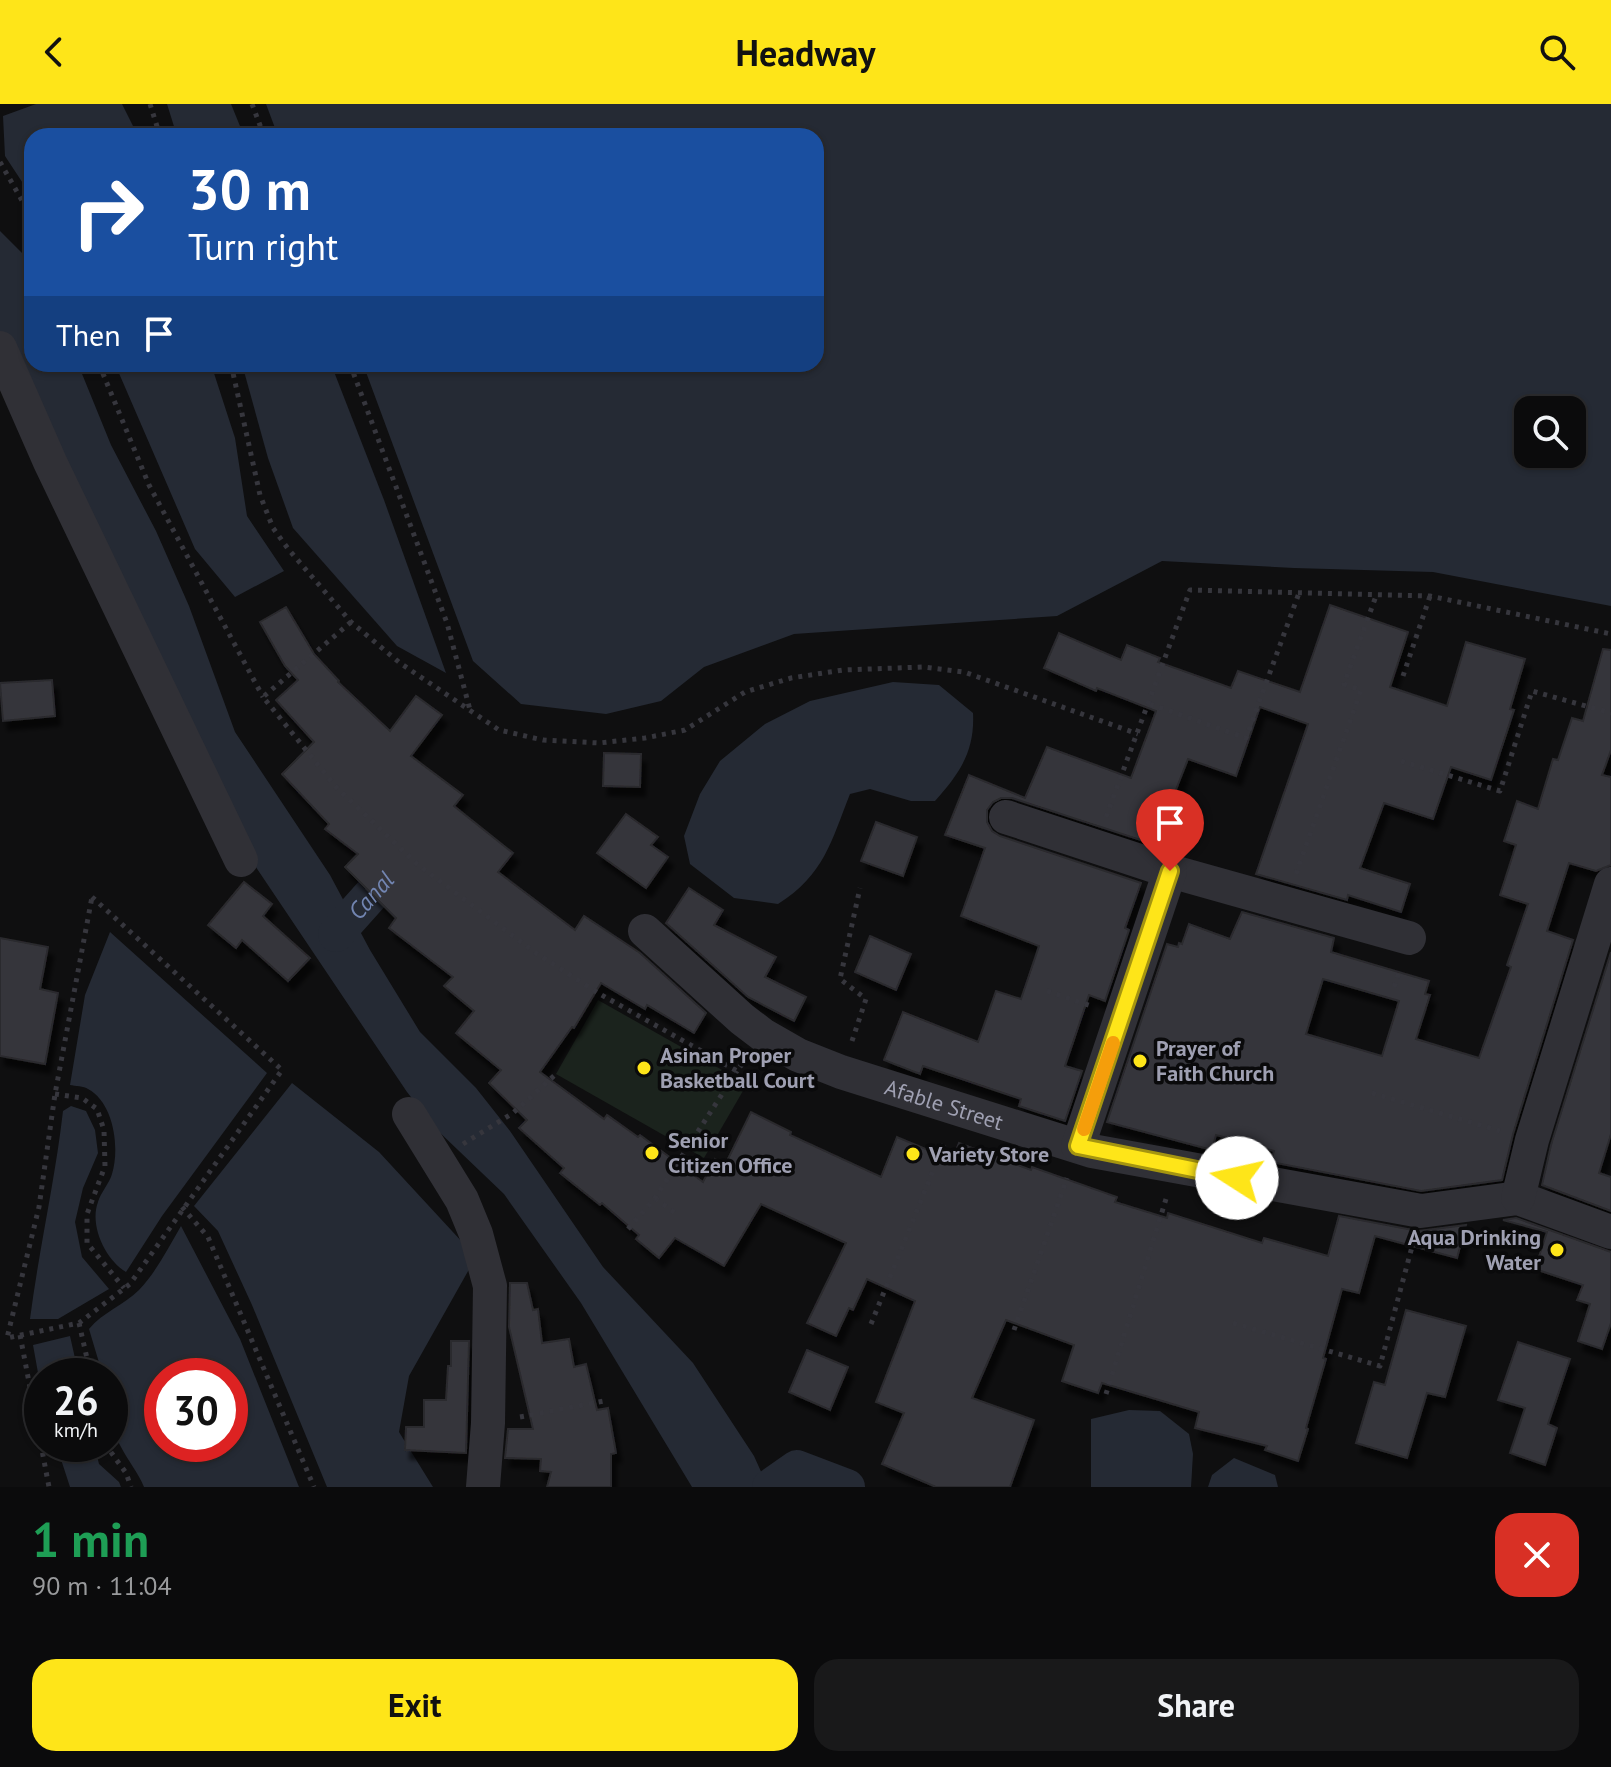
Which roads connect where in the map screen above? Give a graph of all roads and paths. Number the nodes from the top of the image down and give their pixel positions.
1 (150, 104) edge
2 (252, 104) edge
3 (158, 128) edge
4 (261, 128) edge
5 (0, 162) edge
6 (24, 204) edge
7 (0, 348) edge
8 (102, 372) edge
9 (233, 372) edge
10 (353, 372) edge
11 (1299, 593) junction
12 (1376, 596) junction
13 (1430, 596) junction
14 (351, 622) junction
15 (1611, 634) edge
16 (1403, 676) dead end
17 (263, 697) junction
18 (1150, 704) junction
19 (470, 711) junction
20 (1611, 713) edge
21 (1138, 734) junction
22 (1401, 761) dead end
23 (1006, 817) dead end
24 (1095, 846) junction
25 (241, 860) dead end
26 (1170, 871) junction
27 (1611, 884) edge
28 (860, 888) dead end
29 (1286, 903) junction
30 (645, 931) dead end
31 (1409, 938) dead end
32 (1047, 991) dead end
33 (1122, 1017) junction
34 (763, 1035) junction
35 (737, 1071) junction
36 (841, 1072) junction
37 (556, 1074) dead end
38 (1372, 1093) dead end
39 (55, 1094) junction
40 (958, 1108) junction
41 (409, 1114) dead end
42 (1532, 1140) junction
43 (1078, 1146) junction
44 (450, 1151) dead end
45 (1176, 1167) junction
46 (655, 1198) junction
47 (1518, 1198) junction
48 (182, 1207) junction
49 (1421, 1211) junction
50 (679, 1216) dead end
51 (628, 1229) dead end
52 (1611, 1232) edge
53 (124, 1288) junction
54 (79, 1323) junction
55 (1233, 1323) dead end
56 (871, 1324) dead end
57 (1014, 1330) dead end
58 (20, 1335) junction
59 (87, 1358) edge
60 (1106, 1394) dead end
61 (604, 1401) dead end
62 (488, 1423) junction
63 (118, 1462) edge
64 (49, 1487) edge
65 (131, 1487) edge
66 (314, 1487) edge
67 (483, 1487) edge

1 - 3 path
2 - 4 path
5 - 6 path
7 - 25 street
8 - 17 path
9 - 14 path
10 - 19 path
11 - 12 path
11 - 18 path
11 - 18 path
12 - 13 path
12 - 29 path
13 - 15 path
13 - 16 path
14 - 17 path
14 - 19 path
17 - 35 path
18 - 21 path
19 - 21 path
20 - 22 path
21 - 24 path
23 - 24 street
24 - 26 street
26 - 29 street
26 - 33 street
27 - 42 street
28 - 36 path
29 - 31 street
30 - 34 street, Afable Street
32 - 33 path
33 - 43 street
34 - 35 path
34 - 36 street, Afable Street
35 - 46 path
36 - 40 street, Afable Street
37 - 44 path
38 - 42 path
39 - 48 path
39 - 53 path
39 - 58 path
40 - 43 street, Afable Street
40 - 56 path
41 - 62 street
42 - 47 street
43 - 45 street, Afable Street
43 - 57 path
45 - 49 street, Afable Street
45 - 60 path
46 - 50 path
46 - 51 path
47 - 49 street, Afable Street
47 - 52 street, Afable Street
48 - 53 path
48 - 66 path
49 - 55 path
53 - 54 path
54 - 58 path
54 - 59 path
58 - 64 path
61 - 62 path
62 - 67 street
63 - 65 path

